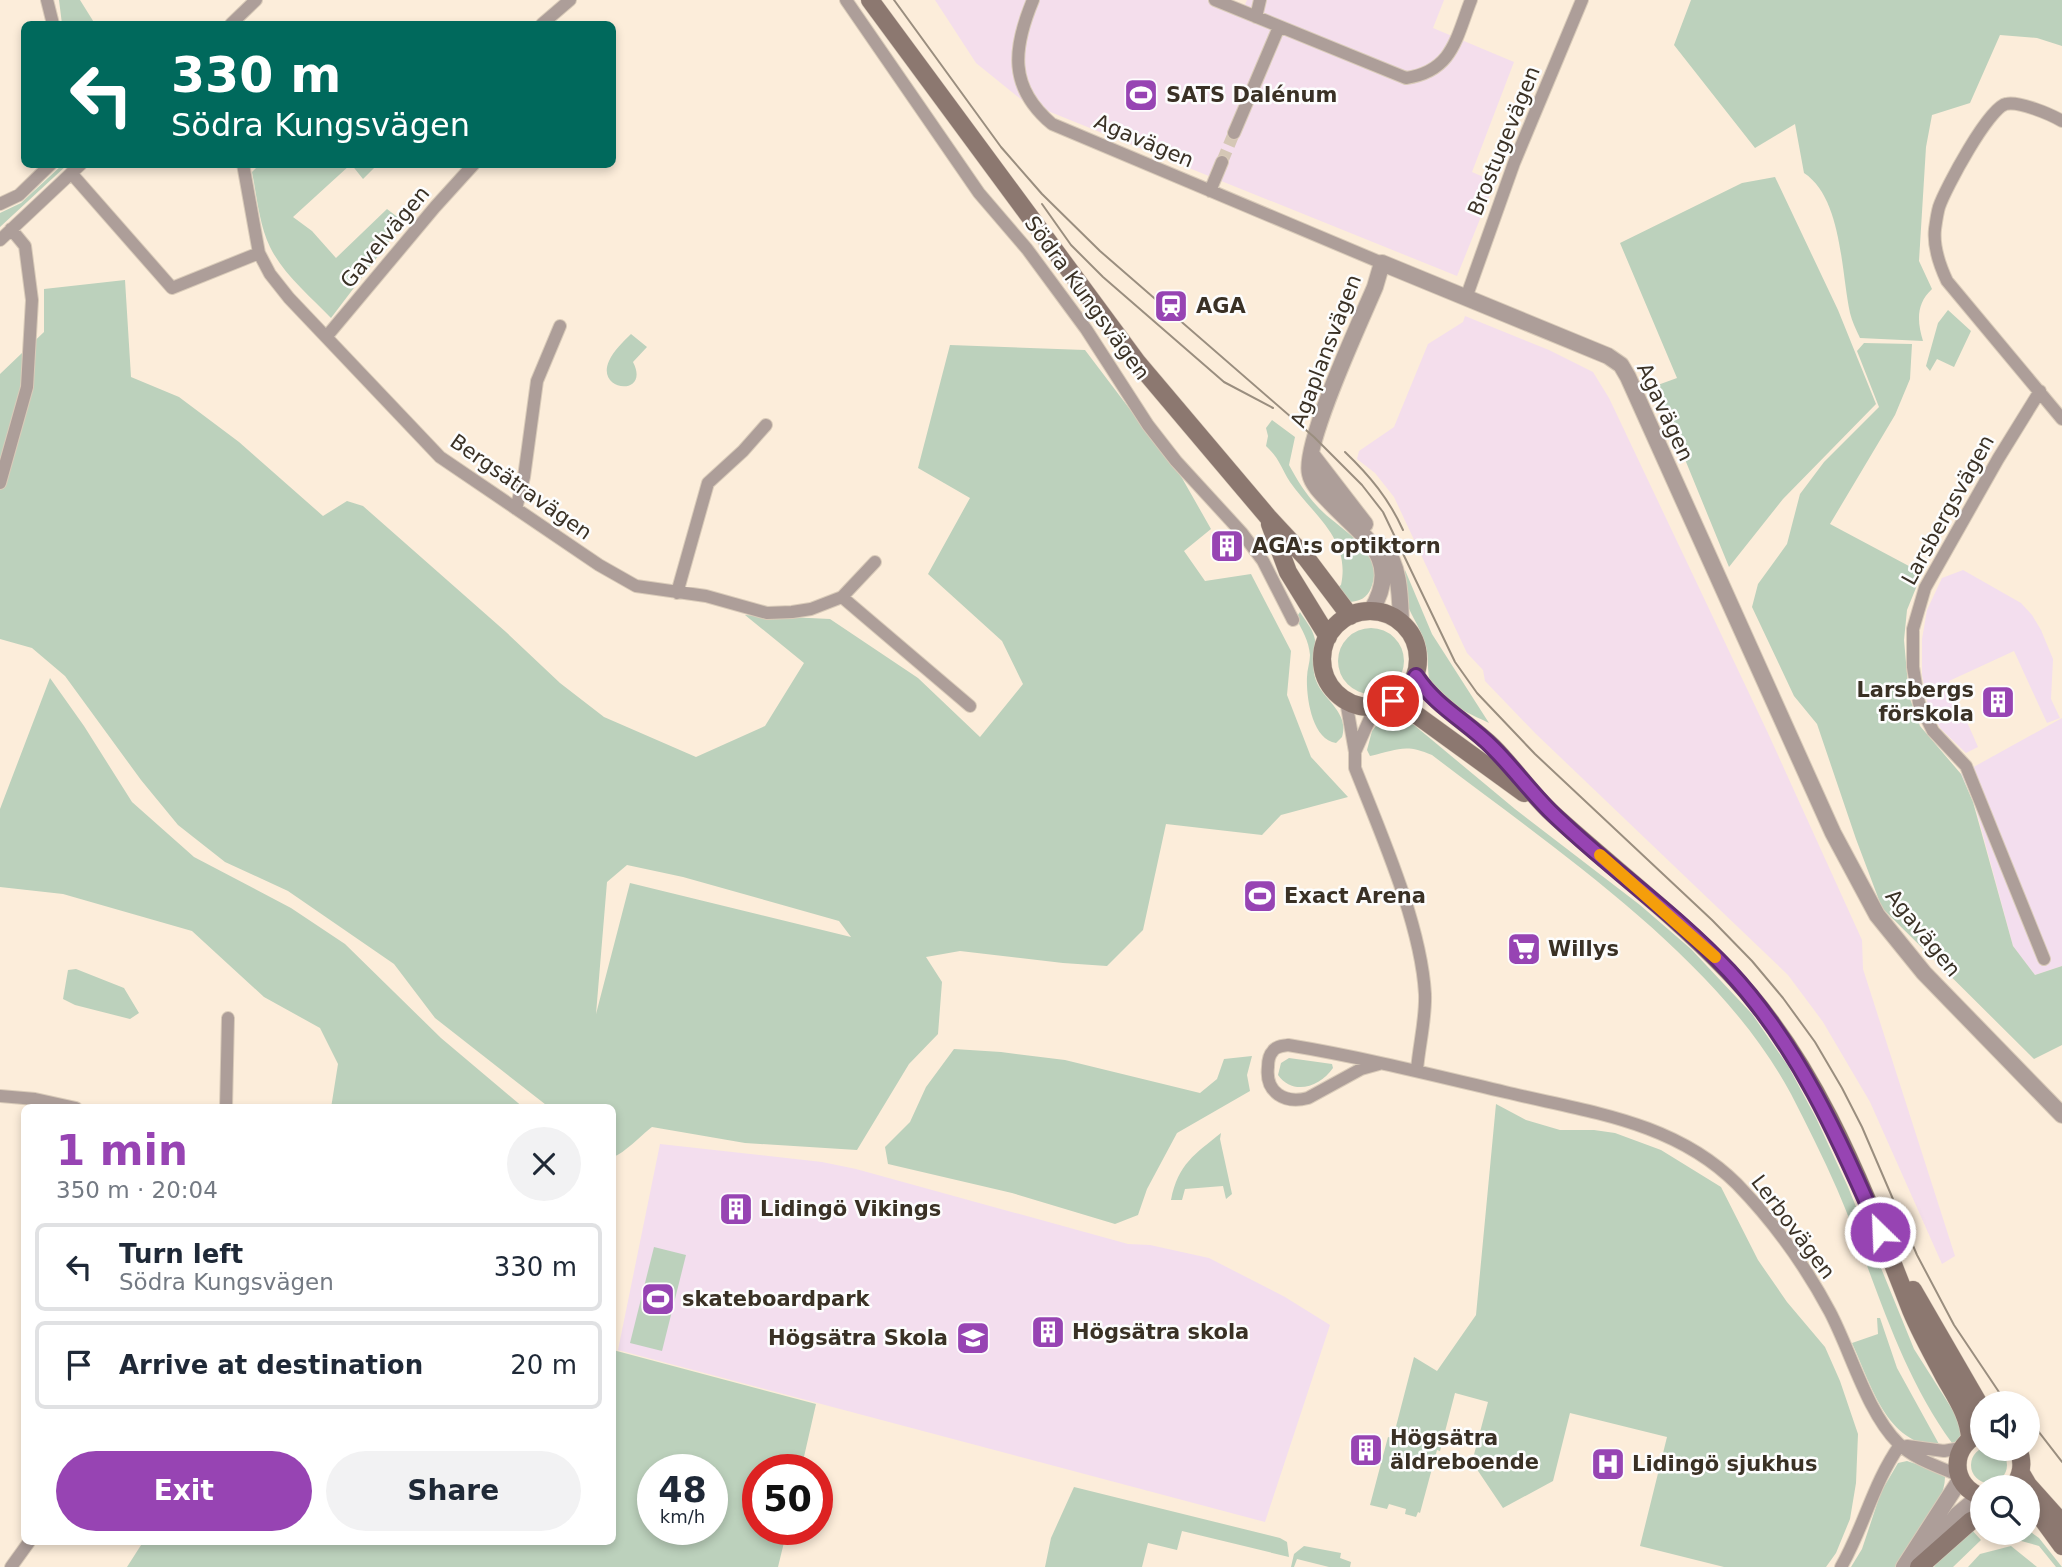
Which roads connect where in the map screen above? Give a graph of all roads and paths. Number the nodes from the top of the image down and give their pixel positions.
1 (47, 0) edge
2 (256, 0) edge
3 (570, 0) edge
4 (846, 0) edge
5 (870, 0) edge
6 (1033, 0) edge
7 (1215, 0) edge
8 (1260, 0) edge
9 (1471, 0) edge
10 (1582, 0) edge
11 (1256, 17) junction
12 (52, 21) edge
13 (234, 21) edge
14 (546, 21) edge
15 (1279, 27) junction
16 (2062, 121) edge
17 (1234, 134) tunnel mouth
18 (1222, 162) tunnel mouth
19 (47, 168) edge
20 (244, 168) edge
21 (470, 168) edge
22 (76, 169) edge
23 (1210, 191) junction
24 (0, 204) edge
25 (11, 229) junction
26 (0, 240) edge
27 (259, 253) junction
28 (1382, 263) junction
29 (1466, 298) junction
30 (560, 326) dead end
31 (327, 336) junction
32 (2040, 391) junction
33 (2062, 419) edge
34 (766, 425) dead end
35 (1311, 454) junction
36 (0, 483) edge
37 (516, 509) junction
38 (1268, 517) junction
39 (875, 562) dead end
40 (677, 593) junction
41 (842, 597) junction
42 (1371, 611) junction
43 (1350, 616) junction
44 (1293, 620) dead end
45 (1401, 622) junction
46 (1328, 637) junction
47 (1416, 676) junction
48 (1346, 701) junction
49 (970, 706) dead end
50 (1379, 706) junction
51 (1355, 752) junction
52 (1550, 811) junction
53 (2044, 959) dead end
54 (228, 1018) dead end
55 (1379, 1064) junction
56 (1417, 1070) junction
57 (0, 1096) edge
58 (58, 1104) edge
59 (226, 1104) edge
60 (2062, 1115) edge
61 (1880, 1232) junction
62 (1971, 1391) edge
63 (1970, 1435) edge
64 (1970, 1440) edge
65 (1970, 1442) edge
66 (1900, 1444) junction
67 (1959, 1477) junction
68 (1970, 1491) edge
69 (2040, 1498) edge
70 (1970, 1506) edge
71 (2040, 1517) edge
72 (1970, 1522) edge
73 (2062, 1523) edge
74 (2040, 1534) edge
75 (27, 1545) edge
76 (2062, 1546) edge
77 (2062, 1556) edge
78 (11, 1567) edge
79 (1841, 1567) edge
80 (1903, 1567) edge
81 (1919, 1567) edge

1 - 12 street
2 - 13 street
3 - 14 street
4 - 44 street, Södra Kungsvägen
5 - 38 main road, Södra Kungsvägen
6 - 23 street, Agavägen
7 - 11 street
8 - 11 street
9 - 15 street
10 - 29 street, Brostugevägen
11 - 15 street
15 - 17 street
16 - 32 street
18 - 23 street
19 - 24 street
20 - 27 street, Bergsätravägen
21 - 31 street, Gavelvägen
22 - 25 street
22 - 27 street
23 - 28 street, Agavägen
25 - 26 street
25 - 36 street
27 - 31 street, Bergsätravägen
28 - 29 street, Agavägen
28 - 35 street, Agaplansvägen
29 - 60 street, Agavägen
30 - 37 street
31 - 37 street, Bergsätravägen
32 - 33 street
32 - 53 street, Larsbergsvägen
34 - 40 street
35 - 42 street, Agaplansvägen
35 - 45 street, Agaplansvägen
37 - 40 street, Bergsätravägen
38 - 43 main road, Södra Kungsvägen
38 - 46 main road, Södra Kungsvägen
39 - 41 street, Bergsätravägen
40 - 41 street, Bergsätravägen
41 - 49 street
42 - 43 main road
42 - 45 main road
43 - 46 main road
45 - 47 main road
46 - 48 main road
47 - 50 main road
47 - 52 main road
48 - 50 main road
48 - 51 street
50 - 51 street
50 - 52 main road
51 - 56 street
52 - 61 main road
54 - 59 street
55 - 55 street, Lerbovägen
55 - 56 street, Lerbovägen
56 - 66 street, Lerbovägen
57 - 58 street
61 - 62 main road
61 - 63 main road
64 - 66 street
65 - 67 main road
66 - 67 street, Lerbovägen
66 - 79 street
67 - 68 main road
67 - 80 street
69 - 73 main road
70 - 81 street
71 - 76 main road
72 - 81 main road
74 - 77 main road
75 - 78 street

